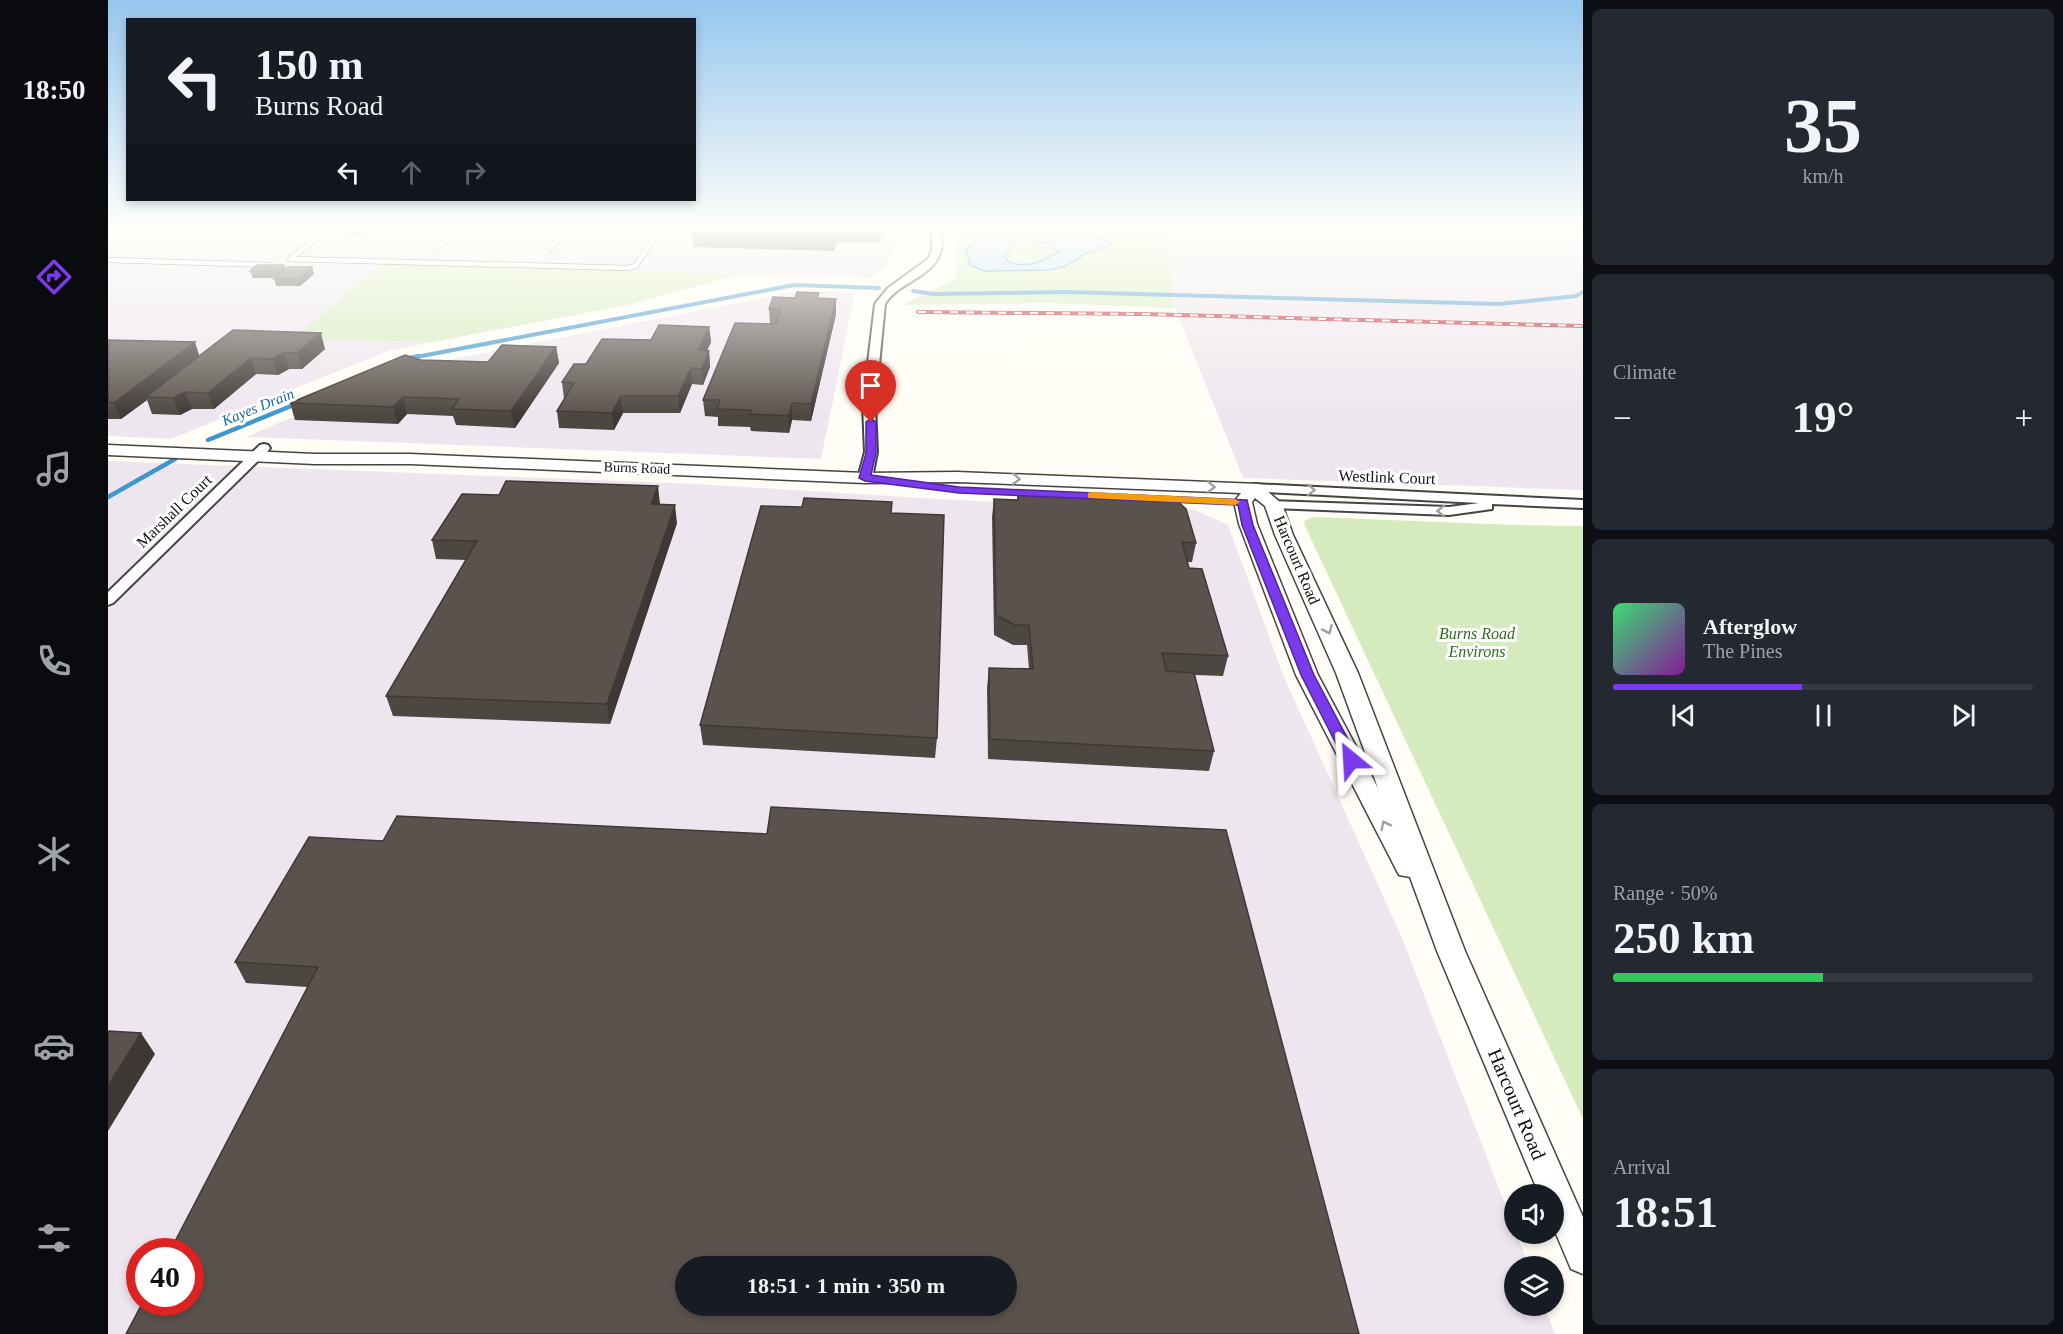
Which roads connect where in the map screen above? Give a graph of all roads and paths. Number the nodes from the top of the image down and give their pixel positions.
1 (890, 291) edge
2 (108, 442) edge
3 (108, 450) edge
4 (260, 453) junction
5 (865, 478) junction
6 (1248, 495) junction
7 (1520, 502) junction
8 (1273, 504) junction
9 (1583, 504) edge
10 (108, 600) edge
11 (1451, 951) junction
12 (1583, 1257) edge

1 - 5 street
2 - 4 street, Burns Road
3 - 4 street, Burns Road
4 - 5 street, Burns Road
4 - 10 street, Marshall Court
5 - 6 street, Burns Road
6 -> 7 street, Westlink Court
6 - 8 street, Harcourt Road
11 -> 6 street, Harcourt Road
7 -> 8 street, Westlink Court
7 - 9 street, Westlink Court
8 -> 11 street, Harcourt Road
11 - 12 street, Harcourt Road

